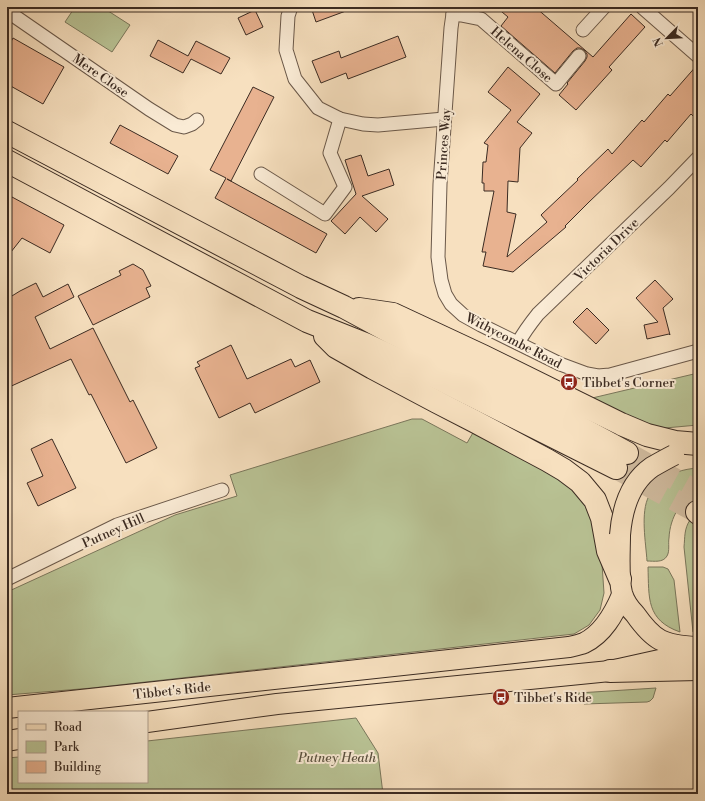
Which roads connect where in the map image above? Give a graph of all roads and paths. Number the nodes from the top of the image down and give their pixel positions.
1 (292, 7) edge
2 (604, 7) edge
3 (642, 7) edge
4 (7, 11) edge
5 (453, 11) edge
6 (583, 30) dead end
7 (579, 56) dead end
8 (698, 56) edge
9 (340, 119) junction
10 (444, 119) junction
11 (197, 120) dead end
12 (7, 132) edge
13 (698, 158) edge
14 (7, 161) edge
15 (261, 174) dead end
16 (441, 280) joint
17 (344, 307) junction
18 (307, 321) junction
19 (518, 343) junction
20 (698, 351) edge
21 (564, 430) junction
22 (698, 444) edge
23 (698, 450) edge
24 (622, 460) tunnel mouth
25 (222, 490) dead end
26 (7, 579) edge
27 (621, 587) junction
28 (698, 648) edge
29 (698, 670) edge
30 (610, 671) junction
31 (7, 708) edge
32 (148, 722) edge
33 (18, 739) edge
34 (7, 740) edge

1 - 9 street
2 - 6 street
3 - 8 street
4 - 11 street, Mere Close
5 - 7 street, Helena Close
5 - 10 street, Princes Way
9 - 10 street
9 - 15 street
10 - 16 street, Princes Way
12 - 17 highway
13 - 19 street, Victoria Drive
14 - 18 highway
16 - 19 street, Withycombe Road
17 - 21 highway
17 - 22 highway
18 - 21 highway
18 - 27 highway
19 - 20 street, Withycombe Road
21 - 24 highway
23 - 27 main road, bridge
25 - 26 street, Putney Hill
27 - 28 main road
27 - 31 main road, Tibbet's Ride
28 - 30 main road, Tibbet's Ride
29 - 30 highway
30 - 32 main road, Tibbet's Ride
33 - 34 main road

